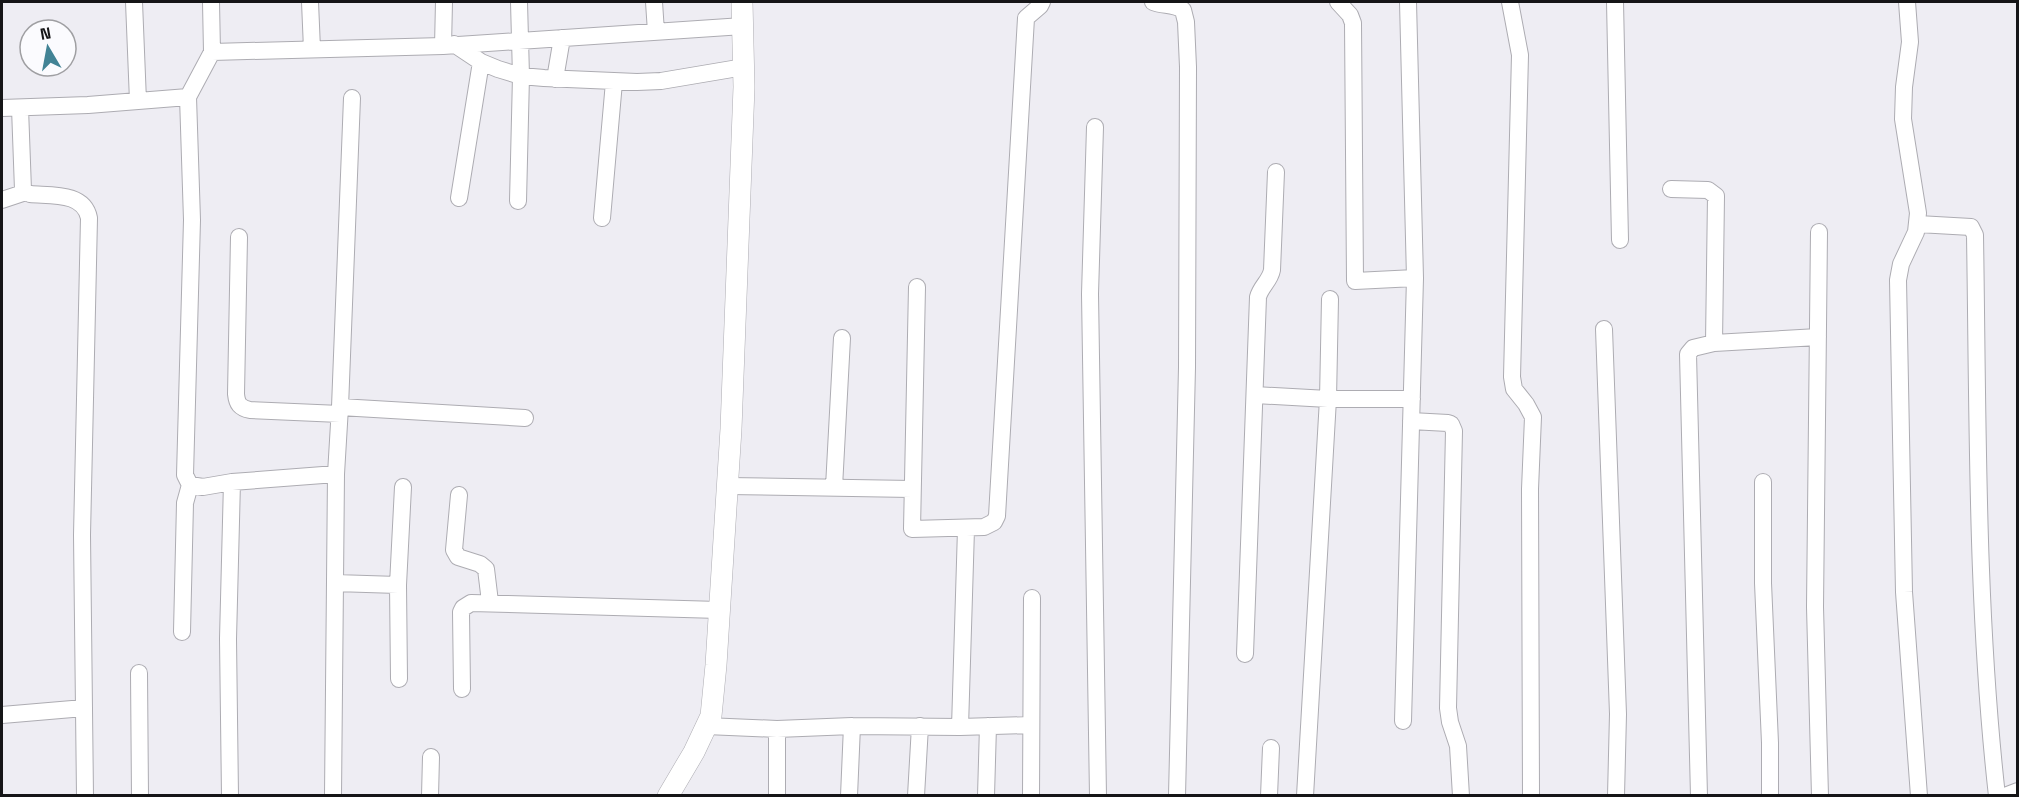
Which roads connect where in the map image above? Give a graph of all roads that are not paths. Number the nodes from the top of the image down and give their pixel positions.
1 (134, 2) edge
2 (211, 2) edge
3 (310, 2) edge
4 (444, 2) edge
5 (519, 2) edge
6 (654, 2) edge
7 (742, 2) edge
8 (1042, 2) edge
9 (1153, 2) edge
10 (1338, 2) edge
11 (1408, 2) edge
12 (1510, 2) edge
13 (1615, 2) edge
14 (1907, 2) edge
15 (743, 26) junction
16 (656, 32) junction
17 (561, 38) junction
18 (520, 40) junction
19 (448, 45) junction
20 (312, 49) junction
21 (212, 52) junction
22 (481, 62) junction
23 (744, 67) junction
24 (521, 76) junction
25 (555, 79) junction
26 (614, 82) junction
27 (188, 97) junction
28 (352, 98) dead end
29 (138, 101) junction
30 (2, 108) edge
31 (20, 108) junction
32 (1095, 127) dead end
33 (1276, 172) dead end
34 (1671, 189) dead end
35 (26, 192) junction
36 (459, 198) dead end
37 (2, 200) edge
38 (518, 201) dead end
39 (602, 218) dead end
40 (1918, 224) junction
41 (1818, 232) dead end
42 (239, 237) dead end
43 (1620, 240) dead end
44 (1415, 278) junction
45 (917, 287) dead end
46 (1330, 299) dead end
47 (1604, 329) dead end
48 (842, 338) dead end
49 (1818, 338) junction
50 (1714, 343) junction
51 (1255, 395) junction
52 (1328, 399) junction
53 (1412, 399) junction
54 (340, 410) junction
55 (525, 418) dead end
56 (1411, 421) junction
57 (336, 474) junction
58 (232, 482) junction
59 (1763, 482) dead end
60 (190, 485) junction
61 (727, 486) junction
62 (403, 487) dead end
63 (834, 487) junction
64 (912, 489) junction
65 (459, 495) dead end
66 (966, 529) junction
67 (335, 583) junction
68 (398, 585) junction
69 (1032, 598) dead end
70 (489, 602) junction
71 (720, 610) junction
72 (182, 632) dead end
73 (1245, 654) dead end
74 (139, 673) dead end
75 (399, 679) dead end
76 (462, 689) dead end
77 (84, 708) junction
78 (2, 715) edge
79 (1403, 721) dead end
80 (1032, 725) junction
81 (706, 726) junction
82 (852, 726) junction
83 (920, 726) junction
84 (988, 726) junction
85 (960, 727) junction
86 (777, 729) junction
87 (1270, 748) dead end
88 (431, 756) dead end
89 (2018, 791) edge
90 (86, 795) edge
91 (140, 795) edge
92 (230, 795) edge
93 (333, 795) edge
94 (430, 795) edge
95 (668, 795) edge
96 (777, 795) edge
97 (849, 795) edge
98 (916, 795) edge
99 (986, 795) edge
100 (1031, 795) edge
101 (1098, 795) edge
102 (1177, 795) edge
103 (1269, 795) edge
104 (1305, 795) edge
105 (1461, 795) edge
106 (1531, 795) edge
107 (1616, 795) edge
108 (1700, 795) edge
109 (1770, 795) edge
110 (1820, 795) edge
111 (1919, 795) edge
112 (1997, 795) edge
113 (2005, 795) edge

1 - 29 street
2 - 21 street
3 - 20 street
4 - 19 street
5 - 18 street
6 - 16 street
7 - 15 main road
8 - 66 street
9 - 102 street
10 - 44 street
11 - 44 street
12 - 106 street
13 - 43 street
14 - 40 street
15 - 16 street
15 - 23 main road
16 - 17 street
17 - 18 street
17 - 25 street
18 - 19 street
18 - 24 street
19 - 20 street
19 - 22 street
20 - 21 street
21 - 27 street
22 - 24 street
22 - 36 street
23 - 26 street
23 - 61 main road
24 - 25 street
24 - 38 street
25 - 26 street
26 - 39 street
27 - 29 street
27 - 60 street
28 - 54 street
29 - 31 street
30 - 31 street
31 - 35 street
32 - 101 street
33 - 51 street
34 - 50 street
35 - 37 street
35 - 77 street
40 - 111 street
40 - 112 street
41 - 49 street
42 - 54 street
44 - 53 street
45 - 64 street
46 - 52 street
47 - 107 street
48 - 63 street
49 - 50 street
49 - 110 street
50 - 108 street
51 - 52 street
51 - 73 street
52 - 53 street
52 - 104 street
53 - 56 street
54 - 55 street
54 - 57 street
56 - 79 street
56 - 105 street
57 - 58 street
57 - 67 street
58 - 60 street
58 - 92 street
59 - 109 street
60 - 72 street
61 - 63 street
61 - 71 main road
62 - 68 street
63 - 64 street
64 - 66 street
65 - 70 street
66 - 85 street
67 - 68 street
67 - 93 street
68 - 75 street
69 - 80 street
70 - 71 street
70 - 76 street
71 - 81 main road
74 - 91 street
77 - 78 street
77 - 90 street
80 - 84 street
80 - 100 street
81 - 86 street
81 - 95 main road
82 - 83 street
82 - 86 street
82 - 97 street
83 - 85 street
83 - 98 street
84 - 85 street
84 - 99 street
86 - 96 street
87 - 103 street
88 - 94 street
89 - 113 street

